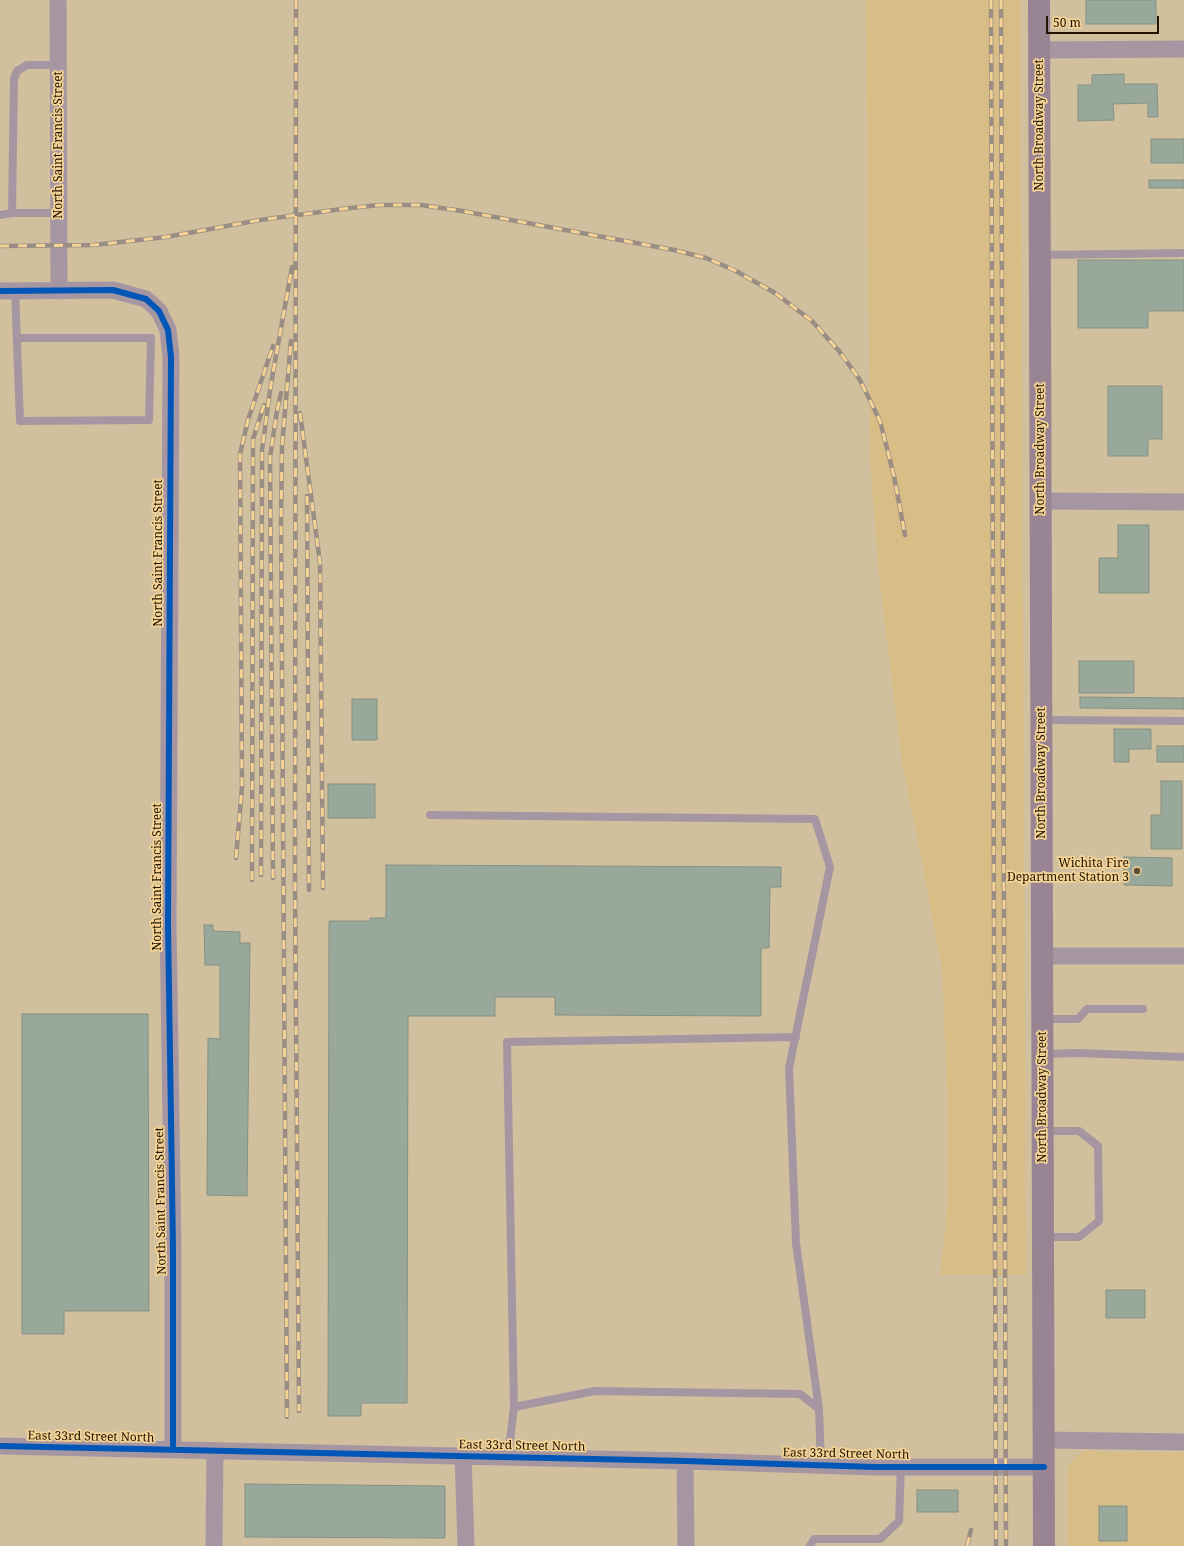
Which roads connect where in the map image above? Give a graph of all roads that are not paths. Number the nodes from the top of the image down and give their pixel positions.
1 (58, 0) edge
2 (1040, 0) edge
3 (1184, 49) edge
4 (1040, 50) junction
5 (58, 65) junction
6 (12, 213) junction
7 (59, 213) junction
8 (0, 215) edge
9 (1184, 254) edge
10 (1040, 255) junction
11 (59, 290) junction
12 (7, 291) edge
13 (17, 338) junction
14 (1041, 502) junction
15 (1184, 502) edge
16 (1042, 720) junction
17 (1184, 721) edge
18 (430, 815) dead end
19 (1042, 956) junction
20 (1184, 956) edge
21 (1143, 1009) dead end
22 (1043, 1019) junction
23 (796, 1037) junction
24 (1043, 1054) junction
25 (1184, 1057) edge
26 (1043, 1131) junction
27 (1044, 1237) junction
28 (514, 1407) junction
29 (819, 1409) junction
30 (1044, 1440) junction
31 (1184, 1442) edge
32 (0, 1446) edge
33 (174, 1450) junction
34 (215, 1451) junction
35 (463, 1456) junction
36 (508, 1457) junction
37 (685, 1460) junction
38 (822, 1466) junction
39 (901, 1467) junction
40 (1044, 1467) junction
41 (214, 1546) edge
42 (466, 1546) edge
43 (686, 1546) edge
44 (810, 1546) edge
45 (1044, 1546) edge

1 - 5 street, North Saint Francis Street
2 - 4 main road, North Broadway Street
3 - 4 street
4 - 10 main road, North Broadway Street
5 - 6 lane
5 - 7 street, North Saint Francis Street
6 - 7 lane
6 - 8 lane
7 - 11 street, North Saint Francis Street
9 - 10 lane
10 - 14 main road, North Broadway Street
11 - 12 street
11 - 33 street, North Saint Francis Street
12 - 13 lane
13 - 13 lane
14 - 15 street
14 - 16 main road, North Broadway Street
16 - 17 lane
16 - 19 main road, North Broadway Street
18 - 23 lane
19 - 20 street
19 - 22 main road, North Broadway Street
21 - 22 lane
22 - 24 main road, North Broadway Street
23 - 28 lane
23 - 29 lane
24 - 25 lane
24 - 26 main road, North Broadway Street
26 - 27 main road, North Broadway Street
26 - 27 lane
27 - 30 main road, North Broadway Street
28 - 29 lane
28 - 36 lane
29 - 38 lane
30 - 31 street
30 - 40 main road, North Broadway Street
32 - 33 street, East 33rd Street North
33 - 34 street, East 33rd Street North
34 - 35 street, East 33rd Street North
34 - 41 street
35 - 36 street, East 33rd Street North
35 - 42 street
36 - 37 street, East 33rd Street North
37 - 38 street, East 33rd Street North
37 - 43 street
38 - 39 street, East 33rd Street North
39 - 40 street, East 33rd Street North
39 - 44 lane
40 - 45 main road, North Broadway Street

